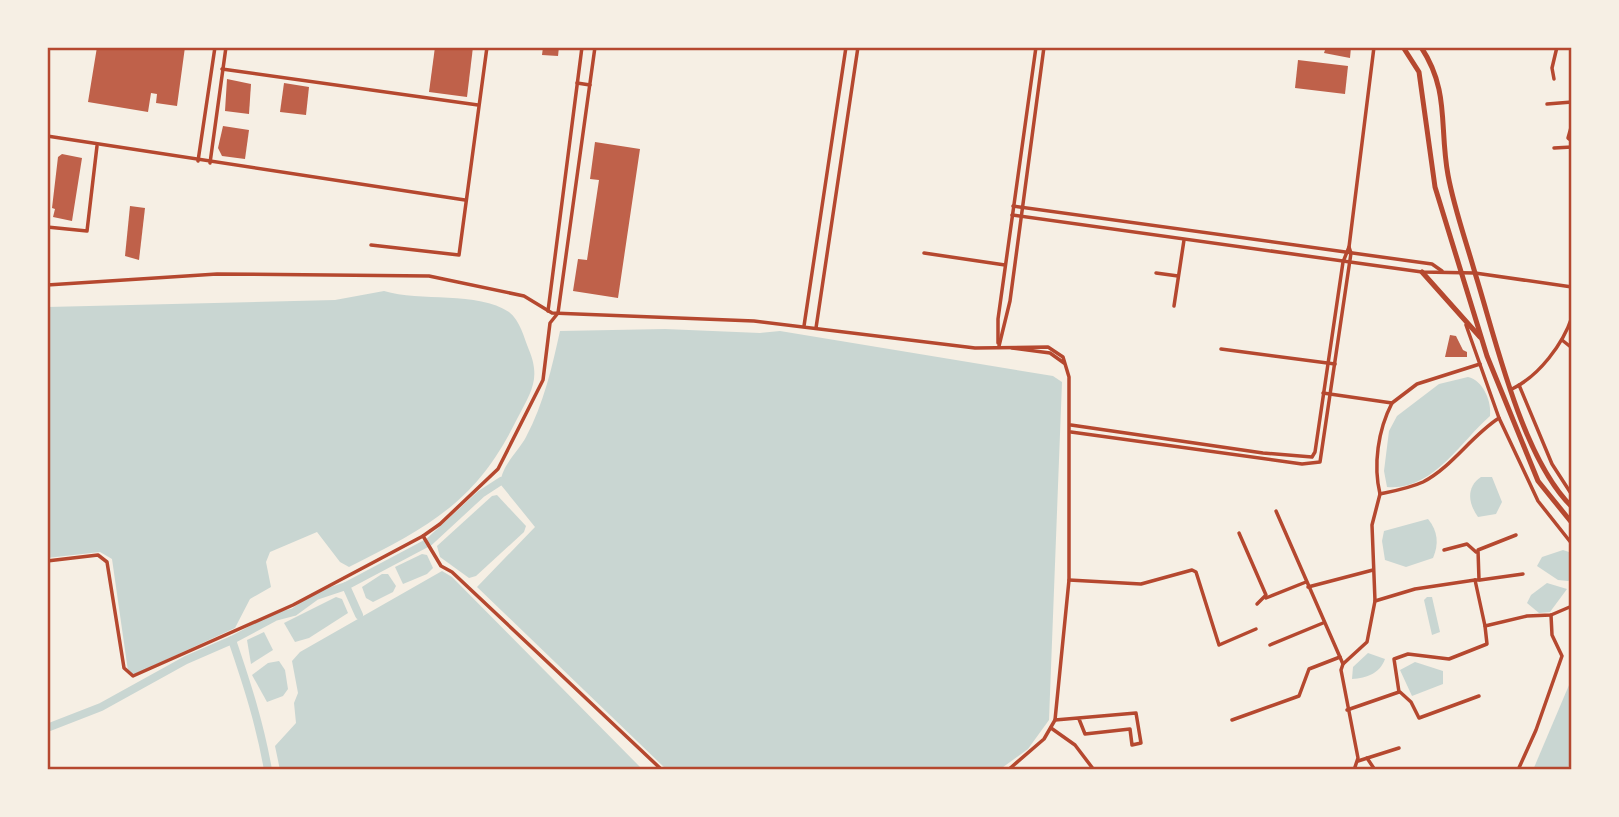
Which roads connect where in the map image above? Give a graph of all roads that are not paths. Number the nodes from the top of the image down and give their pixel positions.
1 (215, 47) edge
2 (226, 47) edge
3 (487, 47) edge
4 (582, 47) edge
5 (595, 47) edge
6 (846, 47) edge
7 (858, 47) edge
8 (1374, 47) edge
9 (1403, 47) edge
10 (1421, 47) edge
11 (1557, 47) edge
12 (1036, 48) edge
13 (1044, 50) edge
14 (222, 69) junction
15 (1554, 79) dead end
16 (577, 83) junction
17 (590, 85) junction
18 (1572, 102) edge
19 (1548, 104) dead end
20 (478, 105) junction
21 (1572, 124) edge
22 (47, 136) edge
23 (1572, 141) edge
24 (97, 146) junction
25 (1572, 147) edge
26 (1555, 148) dead end
27 (198, 161) junction
28 (210, 163) junction
29 (826, 186) junction
30 (837, 188) junction
31 (465, 200) junction
32 (1013, 206) junction
33 (1021, 207) junction
34 (1012, 215) junction
35 (1020, 215) junction
36 (47, 227) edge
37 (1209, 233) junction
38 (1184, 240) junction
39 (1208, 243) junction
40 (817, 244) junction
41 (1291, 244) junction
42 (371, 245) dead end
43 (829, 245) junction
44 (1349, 247) junction
45 (1344, 252) junction
46 (924, 253) dead end
47 (1351, 253) junction
48 (1289, 254) junction
49 (1342, 262) junction
50 (1349, 262) junction
51 (1005, 265) junction
52 (1442, 271) junction
53 (1422, 272) junction
54 (1460, 272) junction
55 (1475, 273) junction
56 (1156, 274) dead end
57 (1178, 276) junction
58 (47, 285) edge
59 (1572, 287) edge
60 (1174, 306) dead end
61 (548, 311) junction
62 (558, 313) junction
63 (1464, 317) junction
64 (1572, 317) edge
65 (550, 323) junction
66 (804, 326) junction
67 (816, 328) junction
68 (1482, 340) junction
69 (1562, 340) junction
70 (999, 346) junction
71 (1572, 348) edge
72 (1221, 349) dead end
73 (1328, 363) junction
74 (1480, 364) junction
75 (1335, 365) junction
76 (1519, 385) junction
77 (1512, 389) junction
78 (1323, 393) junction
79 (1331, 394) junction
80 (1392, 403) junction
81 (1499, 418) junction
82 (1071, 425) junction
83 (1071, 432) junction
84 (1380, 494) junction
85 (1572, 495) edge
86 (1572, 508) edge
87 (1276, 511) dead end
88 (1572, 523) edge
89 (1239, 533) dead end
90 (1516, 536) dead end
91 (424, 538) junction
92 (1572, 544) edge
93 (1444, 550) dead end
94 (1476, 552) junction
95 (47, 561) edge
96 (1373, 570) junction
97 (1522, 574) dead end
98 (1069, 580) junction
99 (1477, 580) junction
100 (1306, 582) junction
101 (1308, 587) junction
102 (1266, 598) junction
103 (1375, 601) junction
104 (1257, 604) dead end
105 (1572, 606) edge
106 (1551, 615) junction
107 (1323, 623) junction
108 (1485, 626) junction
109 (1256, 629) dead end
110 (1270, 645) dead end
111 (1339, 657) junction
112 (1343, 664) junction
113 (1399, 691) junction
114 (1479, 696) dead end
115 (1346, 710) junction
116 (1079, 719) junction
117 (1055, 720) junction
118 (1232, 720) dead end
119 (1051, 728) junction
120 (1399, 748) dead end
121 (1367, 758) junction
122 (1357, 761) junction
123 (662, 770) edge
124 (1009, 770) edge
125 (1094, 770) edge
126 (1353, 770) edge
127 (1376, 770) edge
128 (1518, 770) edge

1 - 27 street
2 - 14 street
3 - 20 street
4 - 16 street
5 - 17 street
6 - 29 street
7 - 30 street
8 - 44 street
9 - 54 main road
10 - 55 main road
11 - 15 street
12 - 13 street
12 - 32 street
13 - 33 street
14 - 20 street
14 - 28 street
16 - 17 street
16 - 61 street
17 - 62 street
18 - 19 street
20 - 31 street
21 - 23 street
22 - 24 street
24 - 27 street
24 - 36 street
25 - 26 street
27 - 28 street
28 - 31 street
29 - 30 street
29 - 40 street
30 - 43 street
31 - 42 street
32 - 33 street
32 - 34 street
33 - 35 street
33 - 37 street
34 - 35 street
34 - 51 street
35 - 38 street
35 - 70 street
37 - 39 street
37 - 41 street
38 - 39 street
38 - 57 street
39 - 48 street
40 - 43 street
40 - 66 street
41 - 45 street
41 - 48 street
43 - 67 street
44 - 45 street
44 - 47 street
45 - 47 street
45 - 49 street
46 - 51 street
47 - 50 street
47 - 52 street
48 - 49 street
49 - 50 street
49 - 73 street
50 - 53 street
50 - 75 street
51 - 70 street
52 - 53 street
52 - 54 street
53 - 63 main road
54 - 55 street
54 - 68 main road
55 - 59 street
55 - 77 main road
56 - 57 street
57 - 60 street
58 - 61 street
61 - 62 street
61 - 65 street
62 - 65 street
62 - 66 street
63 - 68 main road
63 - 74 street
64 - 69 street
65 - 91 street
66 - 67 street
67 - 70 street
68 - 88 main road
69 - 71 street
69 - 76 street
70 - 82 street
72 - 73 street
73 - 75 street
73 - 78 street
74 - 80 street
74 - 81 street
75 - 79 street
76 - 77 street
76 - 85 street
77 - 86 main road
78 - 79 street
78 - 82 street
79 - 80 street
79 - 83 street
80 - 84 street
81 - 84 street
81 - 92 street
82 - 83 street
83 - 98 street
84 - 96 street
87 - 100 street
89 - 102 street
90 - 94 street
91 - 95 street
91 - 123 street
93 - 94 street
94 - 99 street
96 - 101 street
96 - 103 street
97 - 99 street
98 - 109 street
98 - 117 street
99 - 103 street
99 - 108 street
100 - 101 street
100 - 102 street
101 - 107 street
102 - 104 street
103 - 112 street
105 - 106 street
106 - 108 street
106 - 128 street
107 - 110 street
107 - 111 street
108 - 113 street
111 - 112 street
111 - 118 street
112 - 115 street
113 - 114 street
113 - 115 street
115 - 122 street
116 - 116 street
116 - 117 street
117 - 119 street
119 - 124 street
119 - 125 street
120 - 121 street
121 - 122 street
121 - 127 street
122 - 126 street

